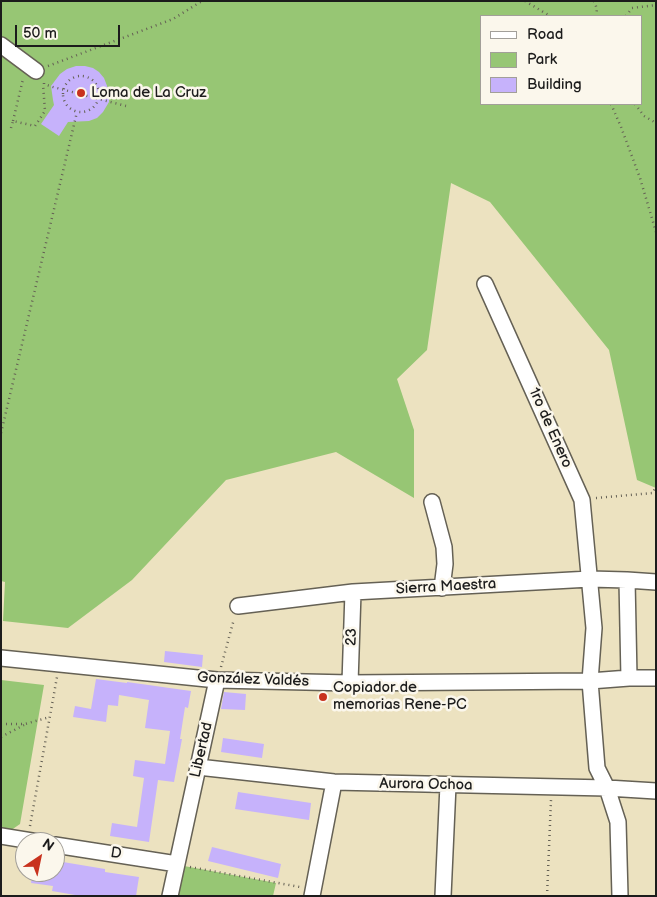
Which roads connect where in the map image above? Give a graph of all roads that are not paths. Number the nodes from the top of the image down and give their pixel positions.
1 (1, 45) edge
2 (34, 78) road end
3 (485, 284) dead end
4 (432, 502) dead end
5 (590, 579) junction
6 (628, 580) junction
7 (656, 582) edge
8 (442, 588) junction
9 (353, 592) junction
10 (238, 606) road end
11 (1, 658) edge
12 (629, 678) junction
13 (656, 678) edge
14 (217, 680) junction
15 (590, 681) junction
16 (350, 683) junction
17 (198, 768) junction
18 (334, 782) junction
19 (448, 785) junction
20 (607, 788) junction
21 (656, 791) edge
22 (1, 836) edge
23 (15, 838) edge
24 (65, 847) edge
25 (177, 864) junction
26 (313, 893) edge
27 (170, 896) edge
28 (443, 896) edge
29 (620, 896) edge

1 - 2 street
3 - 5 street, 1ro de Enero
4 - 8 street
5 - 6 street, Sierra Maestra
5 - 8 street, Sierra Maestra
5 - 15 street, 1ro de Enero
6 - 7 street, Sierra Maestra
6 - 12 street
8 - 9 street, Sierra Maestra
9 - 10 street, Sierra Maestra
9 - 16 street, 23
11 - 14 street, González Valdés
12 - 13 street, González Valdés
12 - 15 street, González Valdés
14 - 16 street, González Valdés
14 - 17 street, Libertad
15 - 16 street, González Valdés
15 - 20 street, 1ro de Enero
17 - 18 street, Aurora Ochoa
17 - 25 street, Libertad
18 - 19 street, Aurora Ochoa
18 - 26 street
19 - 20 street, Aurora Ochoa
19 - 28 street
20 - 21 street, Aurora Ochoa
20 - 29 street, 1ro de Enero
22 - 23 street
24 - 25 street, D
25 - 27 street, Libertad

